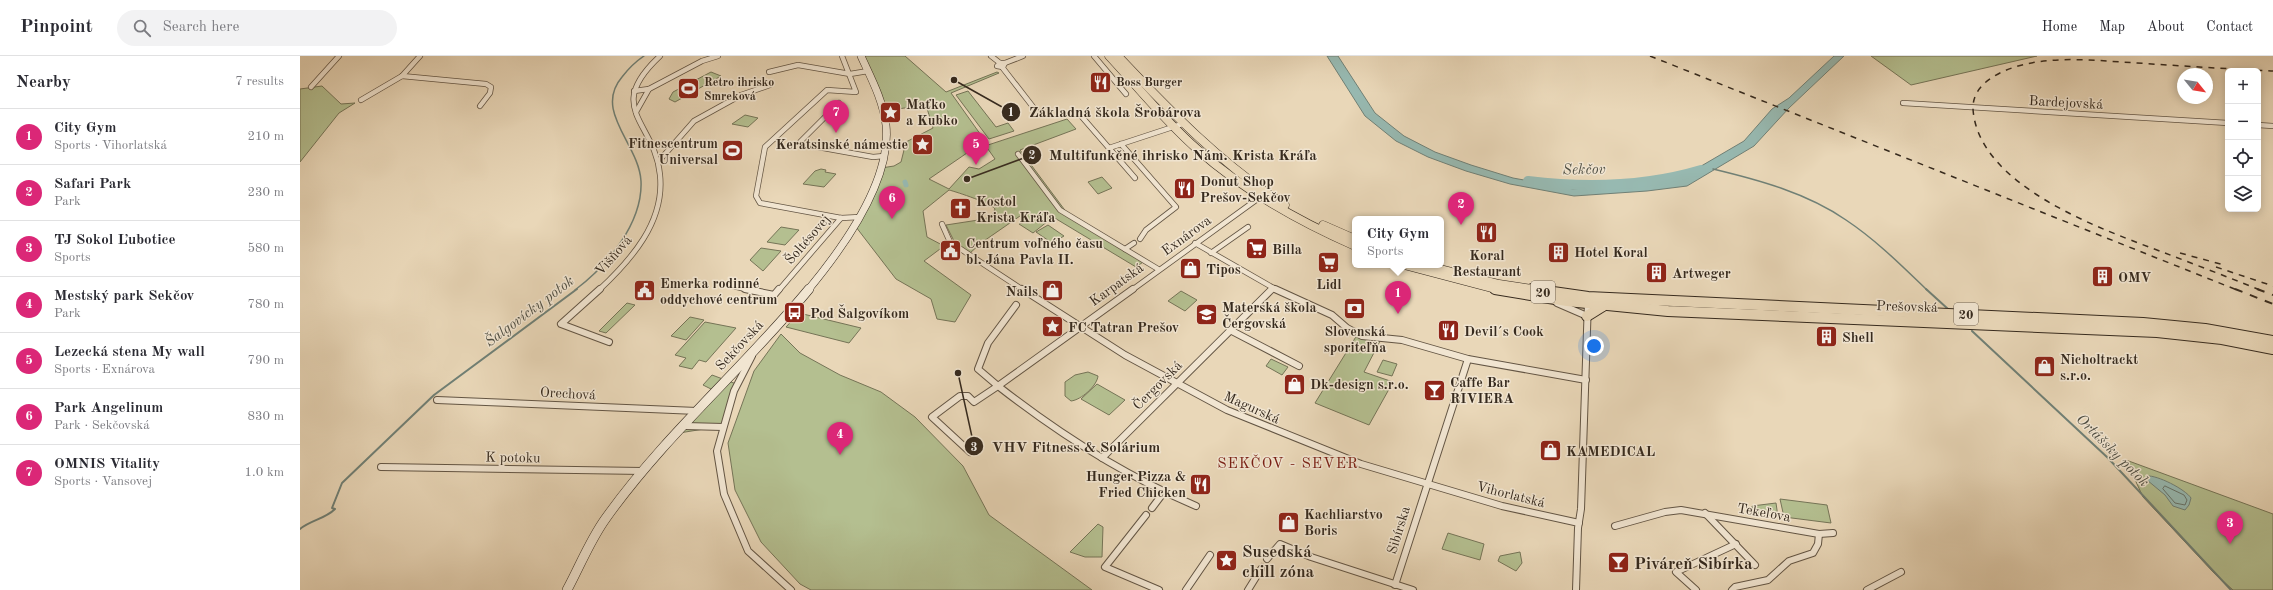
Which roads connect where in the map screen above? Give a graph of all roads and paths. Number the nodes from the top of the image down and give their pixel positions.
1 (339, 56) edge
2 (420, 56) edge
3 (660, 56) edge
4 (718, 56) edge
5 (842, 56) edge
6 (861, 56) edge
7 (991, 56) edge
8 (1023, 56) edge
9 (1094, 56) edge
10 (1108, 56) edge
11 (1118, 56) edge
12 (1002, 65) junction
13 (868, 71) junction
14 (769, 72) dead end
15 (850, 74) junction
16 (402, 76) junction
17 (770, 86) dead end
18 (311, 87) dead end
19 (649, 89) junction
20 (634, 91) junction
21 (1126, 94) dead end
22 (361, 100) dead end
23 (839, 103) dead end
24 (1903, 103) dead end
25 (480, 106) dead end
26 (636, 112) junction
27 (1037, 112) dead end
28 (1082, 117) dead end
29 (2225, 123) edge
30 (1182, 124) junction
31 (2261, 125) edge
32 (1174, 126) junction
33 (2273, 126) edge
34 (1121, 144) junction
35 (1109, 148) junction
36 (1018, 154) dead end
37 (884, 156) junction
38 (658, 162) junction
39 (1135, 178) dead end
40 (1252, 192) junction
41 (1263, 195) junction
42 (1269, 203) junction
43 (1250, 204) junction
44 (860, 217) junction
45 (841, 218) junction
46 (942, 224) dead end
47 (1248, 227) dead end
48 (1352, 238) edge
49 (1140, 239) dead end
50 (1134, 243) dead end
51 (1195, 243) junction
52 (1352, 244) edge
53 (1125, 249) junction
54 (1211, 253) junction
55 (1414, 268) edge
56 (1438, 268) edge
57 (1158, 269) junction
58 (728, 286) dead end
59 (1273, 288) junction
60 (1550, 300) junction
61 (1588, 301) junction
62 (1016, 305) dead end
63 (1603, 306) junction
64 (1587, 316) junction
65 (775, 326) junction
66 (1079, 326) junction
67 (1230, 330) junction
68 (2273, 341) edge
69 (609, 342) dead end
70 (2273, 349) edge
71 (1468, 359) junction
72 (1299, 366) dead end
73 (1586, 380) junction
74 (1176, 383) junction
75 (998, 386) junction
76 (437, 400) dead end
77 (697, 411) junction
78 (685, 426) junction
79 (722, 427) junction
80 (970, 452) dead end
81 (1102, 458) junction
82 (381, 467) dead end
83 (645, 471) junction
84 (1427, 484) junction
85 (1164, 492) junction
86 (1196, 506) dead end
87 (1152, 508) dead end
88 (1705, 513) junction
89 (1146, 515) dead end
90 (1579, 523) junction
91 (1615, 526) dead end
92 (1833, 533) dead end
93 (1819, 534) junction
94 (1736, 544) junction
95 (1210, 556) dead end
96 (1267, 559) tunnel mouth
97 (1754, 565) dead end
98 (1261, 568) tunnel mouth
99 (1901, 572) dead end
100 (1395, 585) junction
101 (567, 590) edge
102 (791, 590) edge
103 (1159, 590) edge
104 (1186, 590) edge
105 (1248, 590) edge
106 (1413, 590) edge
107 (1576, 590) edge
108 (1696, 590) edge
109 (1732, 590) edge
110 (1867, 590) edge

1 - 18 street
2 - 16 street
3 - 20 street
4 - 19 street
5 - 15 street
6 - 13 street, Sekčovská
7 - 12 street
8 - 12 street
9 - 21 street
10 - 32 main road
11 - 30 main road
12 - 27 street
13 - 15 street
13 - 37 street, Sekčovská
14 - 15 street
15 - 45 street
16 - 22 street
16 - 25 street
17 - 38 street
19 - 20 street
19 - 26 street
20 - 26 street, Višňová
23 - 37 street
24 - 29 street, Bardejovská
26 - 38 street, Višňová
28 - 35 street
30 - 32 street
30 - 41 main road
31 - 33 street
32 - 34 street
32 - 40 main road
34 - 35 street
34 - 49 street, Exnárova
35 - 39 street
36 - 53 street, Exnárova
37 - 44 street, Sekčovská
38 - 69 street, Višňová
40 - 41 main road
40 - 43 street
41 - 42 main road
41 - 43 street, Exnárova
41 - 48 main road
42 - 43 street
42 - 52 main road
43 - 51 street, Exnárova
44 - 45 street
44 - 65 street, Sekčovská
45 - 58 street, Šoltésovej
46 - 66 street
47 - 54 street
50 - 53 street
51 - 54 street
51 - 57 street, Exnárova
53 - 57 street, Exnárova
54 - 59 street
55 - 60 main road, 20
56 - 61 main road, 20
57 - 66 street, Karpatská
59 - 67 street, Čergovská
59 - 71 street
60 - 61 main road, 20
60 - 64 street
61 - 63 main road, Prešovská / 20
61 - 64 street
61 - 68 main road, Prešovská / 20
62 - 75 street
63 - 64 main road
63 - 70 main road, Prešovská / 20
64 - 73 street
65 - 77 street, Sekčovská
65 - 79 street
66 - 74 street, Magurská
66 - 75 street, Karpatská
67 - 72 street
67 - 74 street, Čergovská
71 - 73 street
71 - 84 street
73 - 90 street
74 - 81 street, Čergovská
74 - 84 street, Magurská
75 - 80 street, Karpatská
75 - 81 street
76 - 77 street, Orechová
77 - 78 street, Sekčovská
78 - 79 street
78 - 83 street, Sekčovská
79 - 102 street
81 - 85 street
82 - 83 street, K potoku
83 - 101 street, Sekčovská
84 - 90 street, Vihorlatská
84 - 100 street, Sibírska
85 - 86 street
85 - 87 street
88 - 91 street, Tekeľova
88 - 93 street, Tekeľova
88 - 94 street, Tekeľova
89 - 103 street
90 - 107 street
92 - 93 street, Tekeľova
93 - 109 street
94 - 97 street, Tekeľova
94 - 108 street
95 - 104 street
96 - 100 street
98 - 105 street
99 - 110 street
100 - 106 street

